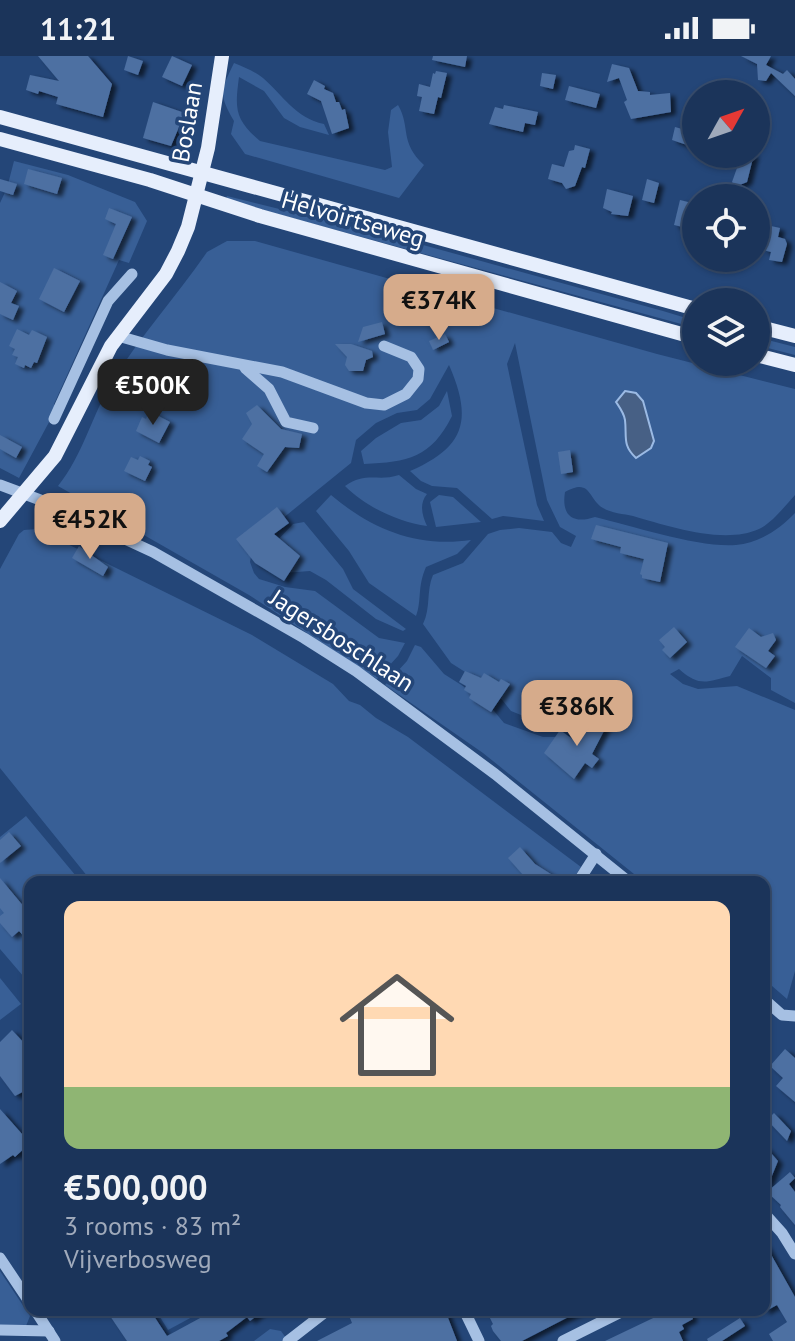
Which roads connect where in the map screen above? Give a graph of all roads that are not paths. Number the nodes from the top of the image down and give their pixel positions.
1 (222, 56) edge
2 (0, 117) edge
3 (0, 139) edge
4 (201, 173) junction
5 (196, 195) junction
6 (132, 270) dead end
7 (682, 305) edge
8 (770, 330) edge
9 (682, 334) edge
10 (118, 336) junction
11 (795, 336) edge
12 (384, 346) dead end
13 (770, 359) edge
14 (241, 365) junction
15 (795, 365) edge
16 (79, 366) junction
17 (96, 374) junction
18 (54, 419) dead end
19 (313, 428) dead end
20 (0, 485) edge
21 (24, 494) junction
22 (0, 521) edge
23 (596, 854) junction
24 (582, 876) edge
25 (622, 876) edge
26 (770, 1004) edge
27 (795, 1016) edge
28 (770, 1228) edge
29 (795, 1254) edge
30 (0, 1258) edge
31 (24, 1294) edge
32 (39, 1316) edge
33 (320, 1316) edge
34 (467, 1316) edge
35 (613, 1316) edge
36 (0, 1330) edge
37 (52, 1336) edge
38 (288, 1341) edge
39 (479, 1341) edge
40 (563, 1341) edge

1 - 4 main road, Boslaan
2 - 4 main road, Helvoirtseweg
3 - 5 main road, Helvoirtseweg
4 - 5 main road, Boslaan
4 - 7 main road, Helvoirtseweg
5 - 9 main road, Helvoirtseweg
5 - 10 main road, Boslaan
6 - 16 street
8 - 11 main road
10 - 14 street
10 - 17 main road, Boslaan
12 - 14 street
13 - 15 main road
14 - 19 street
16 - 17 street
16 - 18 street
17 - 21 main road, Boslaan
20 - 21 street, Jagersboschlaan
21 - 22 main road, Boslaan
21 - 23 street, Jagersboschlaan
23 - 24 street
23 - 25 street, Jagersboschlaan
26 - 27 street
28 - 29 street
30 - 31 street
32 - 37 street
33 - 38 street
34 - 39 street
35 - 40 street
36 - 37 street

